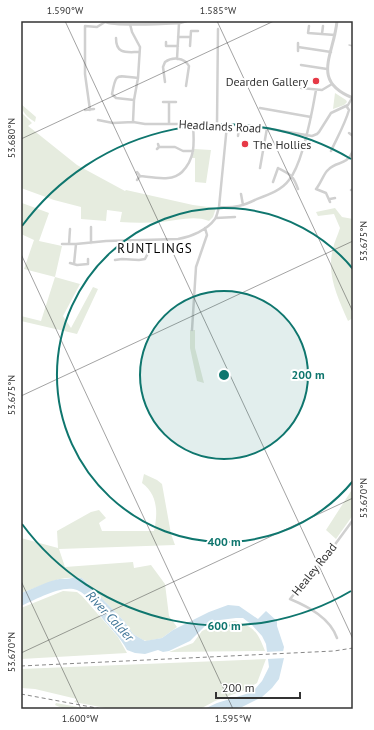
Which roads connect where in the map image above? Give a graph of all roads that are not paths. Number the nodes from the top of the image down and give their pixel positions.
1 (85, 21) edge
2 (186, 21) edge
3 (337, 21) edge
4 (104, 22) edge
5 (166, 22) edge
6 (179, 23) junction
7 (130, 24) junction
8 (85, 26) junction
9 (308, 26) dead end
10 (322, 26) dead end
11 (218, 29) dead end
12 (198, 31) dead end
13 (322, 34) junction
14 (335, 35) junction
15 (178, 37) junction
16 (116, 38) dead end
17 (190, 38) junction
18 (166, 42) dead end
19 (298, 43) dead end
20 (349, 45) dead end
21 (178, 46) junction
22 (190, 46) dead end
23 (353, 46) edge
24 (118, 49) junction
25 (116, 51) dead end
26 (139, 52) junction
27 (331, 52) junction
28 (177, 59) junction
29 (301, 65) dead end
30 (327, 69) junction
31 (138, 78) junction
32 (163, 79) dead end
33 (332, 84) junction
34 (186, 86) dead end
35 (301, 88) dead end
36 (316, 90) junction
37 (352, 98) edge
38 (134, 100) junction
39 (163, 102) dead end
40 (169, 102) junction
41 (176, 102) dead end
42 (346, 106) junction
43 (260, 108) dead end
44 (94, 109) dead end
45 (85, 110) dead end
46 (90, 110) junction
47 (311, 117) junction
48 (98, 120) dead end
49 (133, 122) junction
50 (169, 124) junction
51 (193, 124) junction
52 (216, 124) junction
53 (227, 124) junction
54 (239, 125) junction
55 (267, 128) junction
56 (349, 133) dead end
57 (306, 135) junction
58 (238, 136) dead end
59 (353, 136) edge
60 (158, 144) dead end
61 (194, 151) junction
62 (331, 151) dead end
63 (353, 151) edge
64 (352, 158) edge
65 (260, 168) dead end
66 (137, 172) dead end
67 (160, 174) dead end
68 (140, 176) junction
69 (292, 176) junction
70 (160, 178) junction
71 (137, 180) dead end
72 (273, 182) dead end
73 (298, 189) dead end
74 (241, 194) dead end
75 (335, 198) dead end
76 (243, 205) junction
77 (219, 207) junction
78 (235, 217) dead end
79 (215, 218) junction
80 (91, 227) dead end
81 (70, 228) dead end
82 (205, 228) junction
83 (149, 241) junction
84 (91, 243) junction
85 (62, 244) dead end
86 (69, 244) junction
87 (76, 244) junction
88 (88, 259) dead end
89 (115, 260) dead end
90 (70, 263) dead end
91 (74, 264) junction
92 (88, 264) junction
93 (91, 266) dead end
94 (192, 330) dead end
95 (353, 520) edge
96 (338, 638) dead end

1 - 8 street
2 - 6 street
3 - 14 street
4 - 7 street
4 - 8 street
5 - 6 street
5 - 7 street
6 - 15 street
7 - 26 street
8 - 46 street
9 - 13 street
10 - 13 street
11 - 52 street
12 - 17 street
13 - 14 street
14 - 27 street
15 - 17 street
15 - 21 street
16 - 24 street
17 - 22 street
18 - 21 street
19 - 27 street
20 - 23 street
21 - 28 street
24 - 25 street
24 - 26 street
26 - 31 street
27 - 30 street
28 - 32 street
28 - 34 street
29 - 30 street
30 - 33 street
31 - 38 street
31 - 38 street
33 - 36 street
33 - 37 street
35 - 36 street
36 - 47 street
37 - 42 street
38 - 49 street
39 - 40 street
40 - 41 street
40 - 50 street
42 - 57 street
42 - 62 street
43 - 47 street
44 - 46 street
45 - 46 street
47 - 57 street
48 - 49 street, Headlands Road
49 - 50 street, Headlands Road
50 - 51 street, Headlands Road
51 - 52 street, Headlands Road
51 - 61 street
52 - 53 street, Headlands Road
53 - 54 street, Headlands Road
53 - 77 street
54 - 55 street, Headlands Road
54 - 58 street
55 - 57 street, Headlands Road
55 - 65 street
56 - 59 street
57 - 69 street
60 - 61 street
61 - 70 street
63 - 64 street
64 - 75 street
66 - 68 street
67 - 70 street
68 - 70 street
68 - 71 street
69 - 72 street
69 - 73 street
69 - 76 street
74 - 76 street
76 - 77 street
77 - 79 street
78 - 79 street
79 - 82 street
80 - 84 street
81 - 86 street
82 - 83 street
82 - 94 street
83 - 84 street
83 - 89 street
84 - 87 street
85 - 86 street
86 - 87 street
87 - 91 street
88 - 92 street
90 - 91 street
91 - 92 street
92 - 93 street
95 - 96 street, Healey Road

